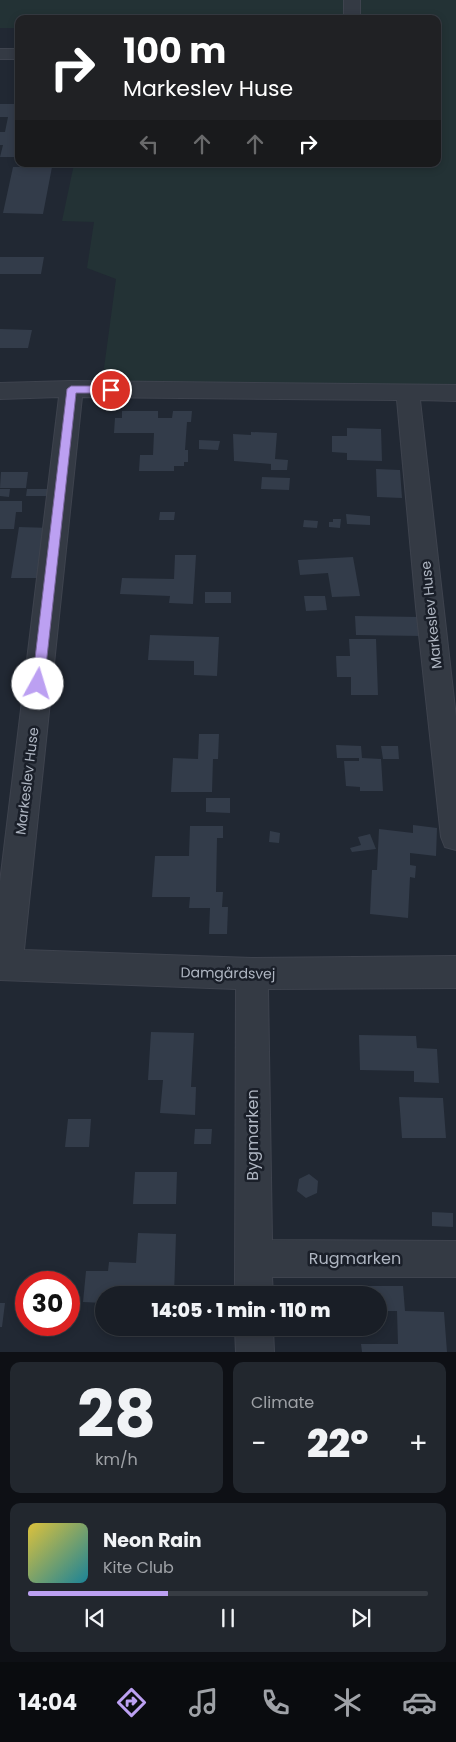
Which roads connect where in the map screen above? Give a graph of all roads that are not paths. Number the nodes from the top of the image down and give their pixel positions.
1 (352, 0) edge
2 (352, 15) edge
3 (0, 54) edge
4 (15, 54) edge
5 (71, 389) junction
6 (0, 391) edge
7 (408, 392) junction
8 (456, 393) edge
9 (456, 838) edge
10 (3, 965) edge
11 (456, 972) edge
12 (252, 974) junction
13 (253, 1258) junction
14 (456, 1259) edge
15 (254, 1286) edge
16 (254, 1336) edge
17 (255, 1352) edge

1 - 2 street
3 - 4 street
5 - 6 street
5 - 7 street
5 - 10 street, Markeslev Huse
7 - 8 street
7 - 9 street, Markeslev Huse
10 - 12 street, Damgårdsvej
11 - 12 street, Damgårdsvej
12 - 13 street, Bygmarken
13 - 14 street, Rugmarken
13 - 15 street, Bygmarken
16 - 17 street

